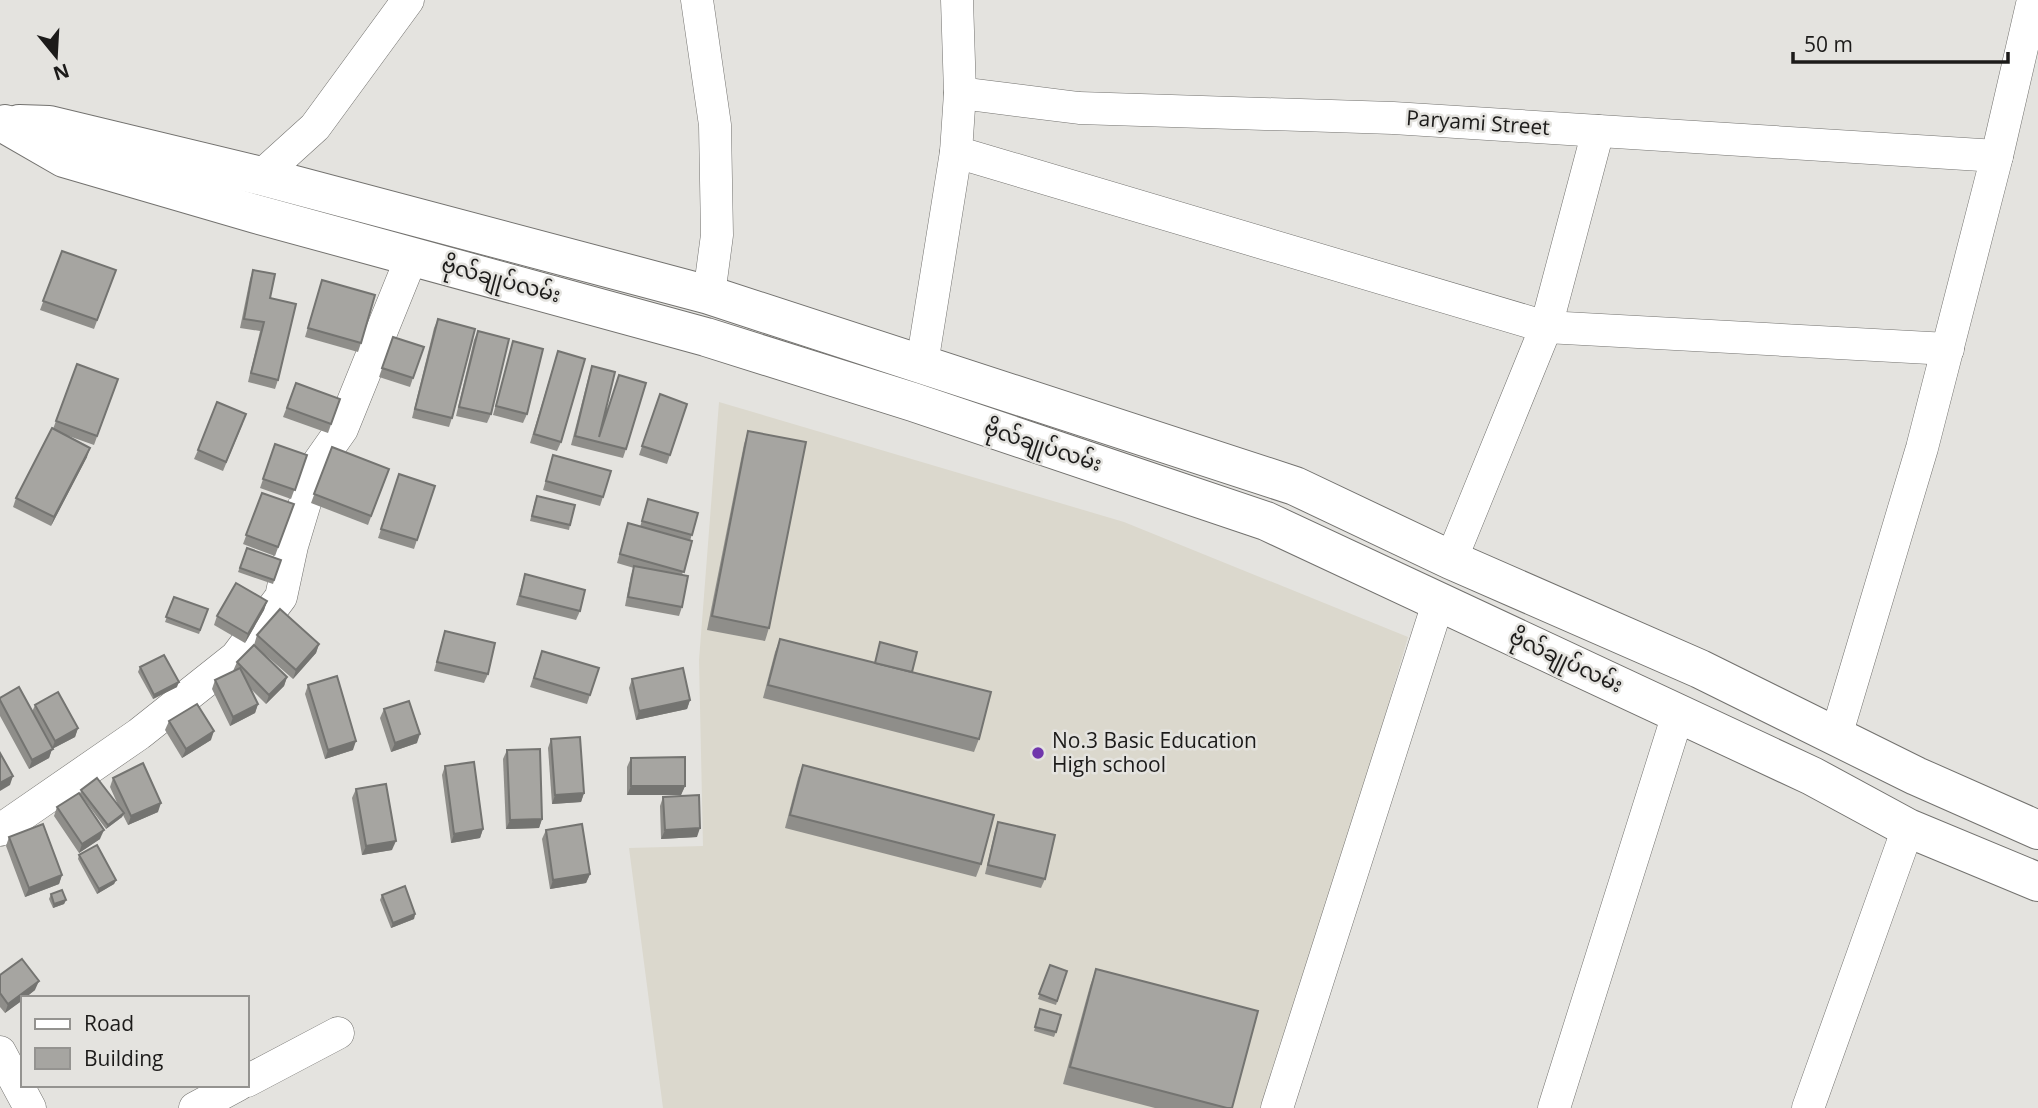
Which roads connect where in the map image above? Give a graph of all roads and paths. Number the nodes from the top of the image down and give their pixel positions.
1 (408, 0) edge
2 (697, 0) edge
3 (957, 0) edge
4 (2034, 0) edge
5 (960, 93) junction
6 (3, 123) edge
7 (1598, 131) junction
8 (956, 152) junction
9 (1997, 156) junction
10 (261, 176) junction
11 (412, 256) junction
12 (709, 295) junction
13 (1546, 327) junction
14 (1948, 349) junction
15 (922, 364) junction
16 (1451, 560) junction
17 (1439, 600) junction
18 (1678, 714) junction
19 (1836, 736) junction
20 (1908, 828) junction
21 (0, 830) edge
22 (2038, 830) edge
23 (2038, 882) edge
24 (338, 1033) dead end
25 (0, 1052) edge
26 (248, 1080) edge
27 (234, 1087) edge
28 (30, 1108) edge
29 (195, 1108) edge
30 (1277, 1108) edge
31 (1554, 1108) edge
32 (1808, 1108) edge

1 - 10 street
2 - 12 street
3 - 5 street
4 - 9 street
5 - 7 street, Paryami Street
5 - 8 street
6 - 10 main road, ဗိုလ်ချုပ်လမ်း
6 - 11 main road, ဗိုလ်ချုပ်လမ်း
7 - 9 street, Paryami Street
7 - 13 street
8 - 13 street
8 - 15 street
9 - 14 street
10 - 12 main road, ဗိုလ်ချုပ်လမ်း
11 - 17 main road, ဗိုလ်ချုပ်လမ်း
11 - 21 street
12 - 15 main road, ဗိုလ်ချုပ်လမ်း
13 - 14 street
13 - 16 street
14 - 19 street
15 - 16 main road, ဗိုလ်ချုပ်လမ်း
16 - 19 main road, ဗိုလ်ချုပ်လမ်း
17 - 18 main road, ဗိုလ်ချုပ်လမ်း
17 - 30 street
18 - 20 main road, ဗိုလ်ချုပ်လမ်း
18 - 31 street
19 - 22 main road, ဗိုလ်ချုပ်လမ်း
20 - 23 main road, ဗိုလ်ချုပ်လမ်း
20 - 32 street
24 - 26 street
25 - 28 street
27 - 29 street

